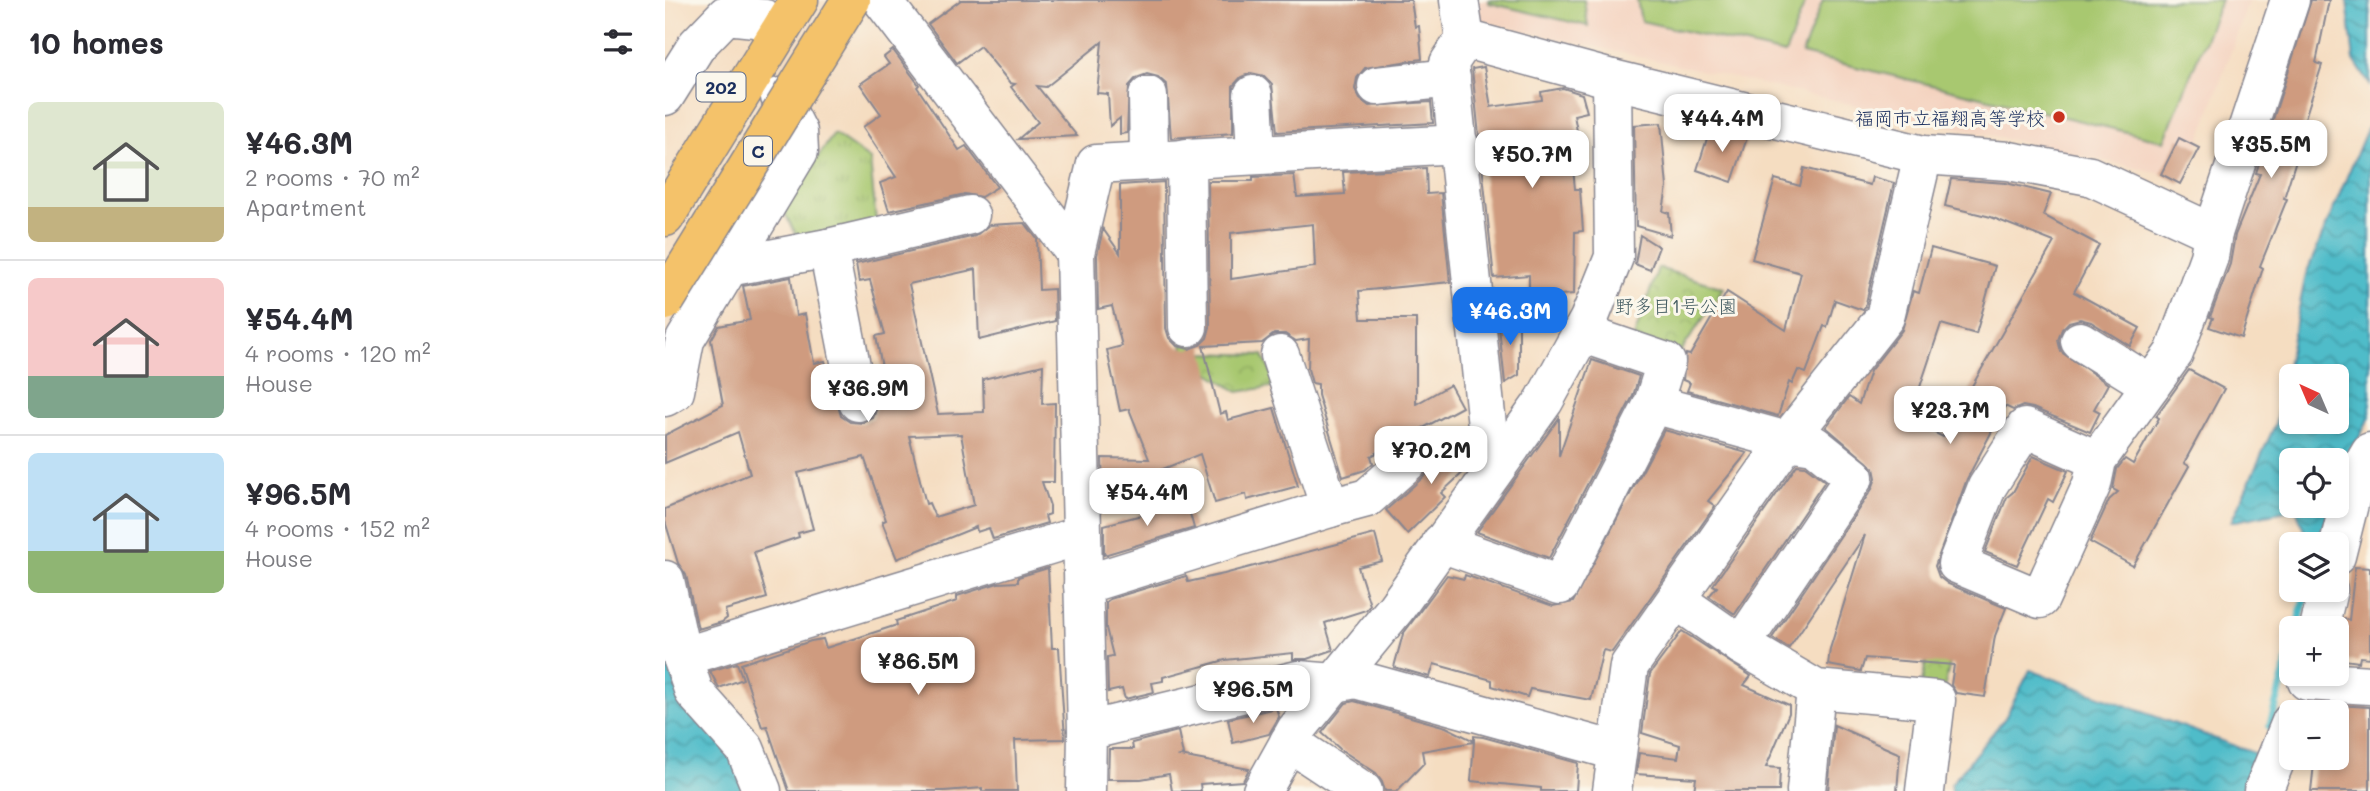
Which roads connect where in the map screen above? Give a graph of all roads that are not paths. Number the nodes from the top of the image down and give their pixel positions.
1 (799, 0) edge
2 (844, 0) edge
3 (851, 0) edge
4 (882, 0) edge
5 (1459, 0) edge
6 (2290, 0) edge
7 (771, 10) edge
8 (1465, 39) junction
9 (1451, 78) junction
10 (1612, 79) junction
11 (1377, 86) dead end
12 (1253, 95) dead end
13 (665, 96) edge
14 (1148, 96) dead end
15 (780, 97) junction
16 (1459, 144) junction
17 (1256, 155) junction
18 (1923, 155) junction
19 (1168, 159) junction
20 (665, 173) edge
21 (970, 215) dead end
22 (665, 217) edge
23 (2213, 233) junction
24 (828, 248) junction
25 (1075, 253) junction
26 (728, 267) junction
27 (665, 281) edge
28 (665, 301) edge
29 (1188, 327) dead end
30 (1581, 333) junction
31 (2080, 341) dead end
32 (1280, 355) dead end
33 (2151, 385) junction
34 (665, 397) edge
35 (858, 401) dead end
36 (1653, 404) junction
37 (1787, 441) junction
38 (1420, 451) dead end
39 (2370, 452) edge
40 (2097, 460) dead end
41 (1492, 473) junction
42 (1329, 508) junction
43 (2359, 511) edge
44 (2348, 532) edge
45 (1082, 535) junction
46 (1441, 543) junction
47 (665, 580) edge
48 (1083, 585) junction
49 (1678, 601) junction
50 (1741, 645) junction
51 (682, 657) junction
52 (1335, 683) junction
53 (2370, 685) edge
54 (1816, 689) junction
55 (2304, 689) edge
56 (1087, 731) junction
57 (1289, 742) junction
58 (1616, 751) junction
59 (2279, 752) edge
60 (762, 791) edge
61 (1086, 791) edge
62 (1262, 791) edge
63 (1363, 791) edge
64 (1612, 791) edge
65 (1805, 791) edge
66 (1925, 791) edge
67 (2263, 791) edge

1 - 22 highway, C
2 - 15 highway, 202
3 - 28 highway, C, bridge
4 - 25 street
5 - 8 street
6 - 23 street
7 - 13 street
7 - 20 highway, 202
8 - 9 street
8 - 10 street
9 - 11 street
9 - 16 street
10 - 18 street
10 - 30 street
12 - 17 street
14 - 19 street
15 - 26 street
15 - 27 highway, 202
16 - 17 street
16 - 41 street
17 - 19 street
18 - 23 street
18 - 37 street
19 - 25 street
19 - 29 street
21 - 24 street
23 - 33 street
24 - 26 street
24 - 35 street
25 - 45 street
26 - 34 street
30 - 36 street
30 - 41 street
31 - 33 street
32 - 42 street
33 - 40 street
36 - 37 street
36 - 46 street
37 - 49 street
37 - 50 street
38 - 42 street
39 - 43 street
41 - 46 street
42 - 48 street
43 - 44 street
45 - 48 street
45 - 51 street
46 - 52 street
47 - 51 street
48 - 56 street
49 - 50 street
49 - 58 street
50 - 54 street
51 - 60 street
52 - 56 street
52 - 57 street
52 - 58 street
53 - 55 street
54 - 65 street
54 - 66 street
56 - 61 street
57 - 62 street
57 - 63 street
58 - 64 street
59 - 67 street

